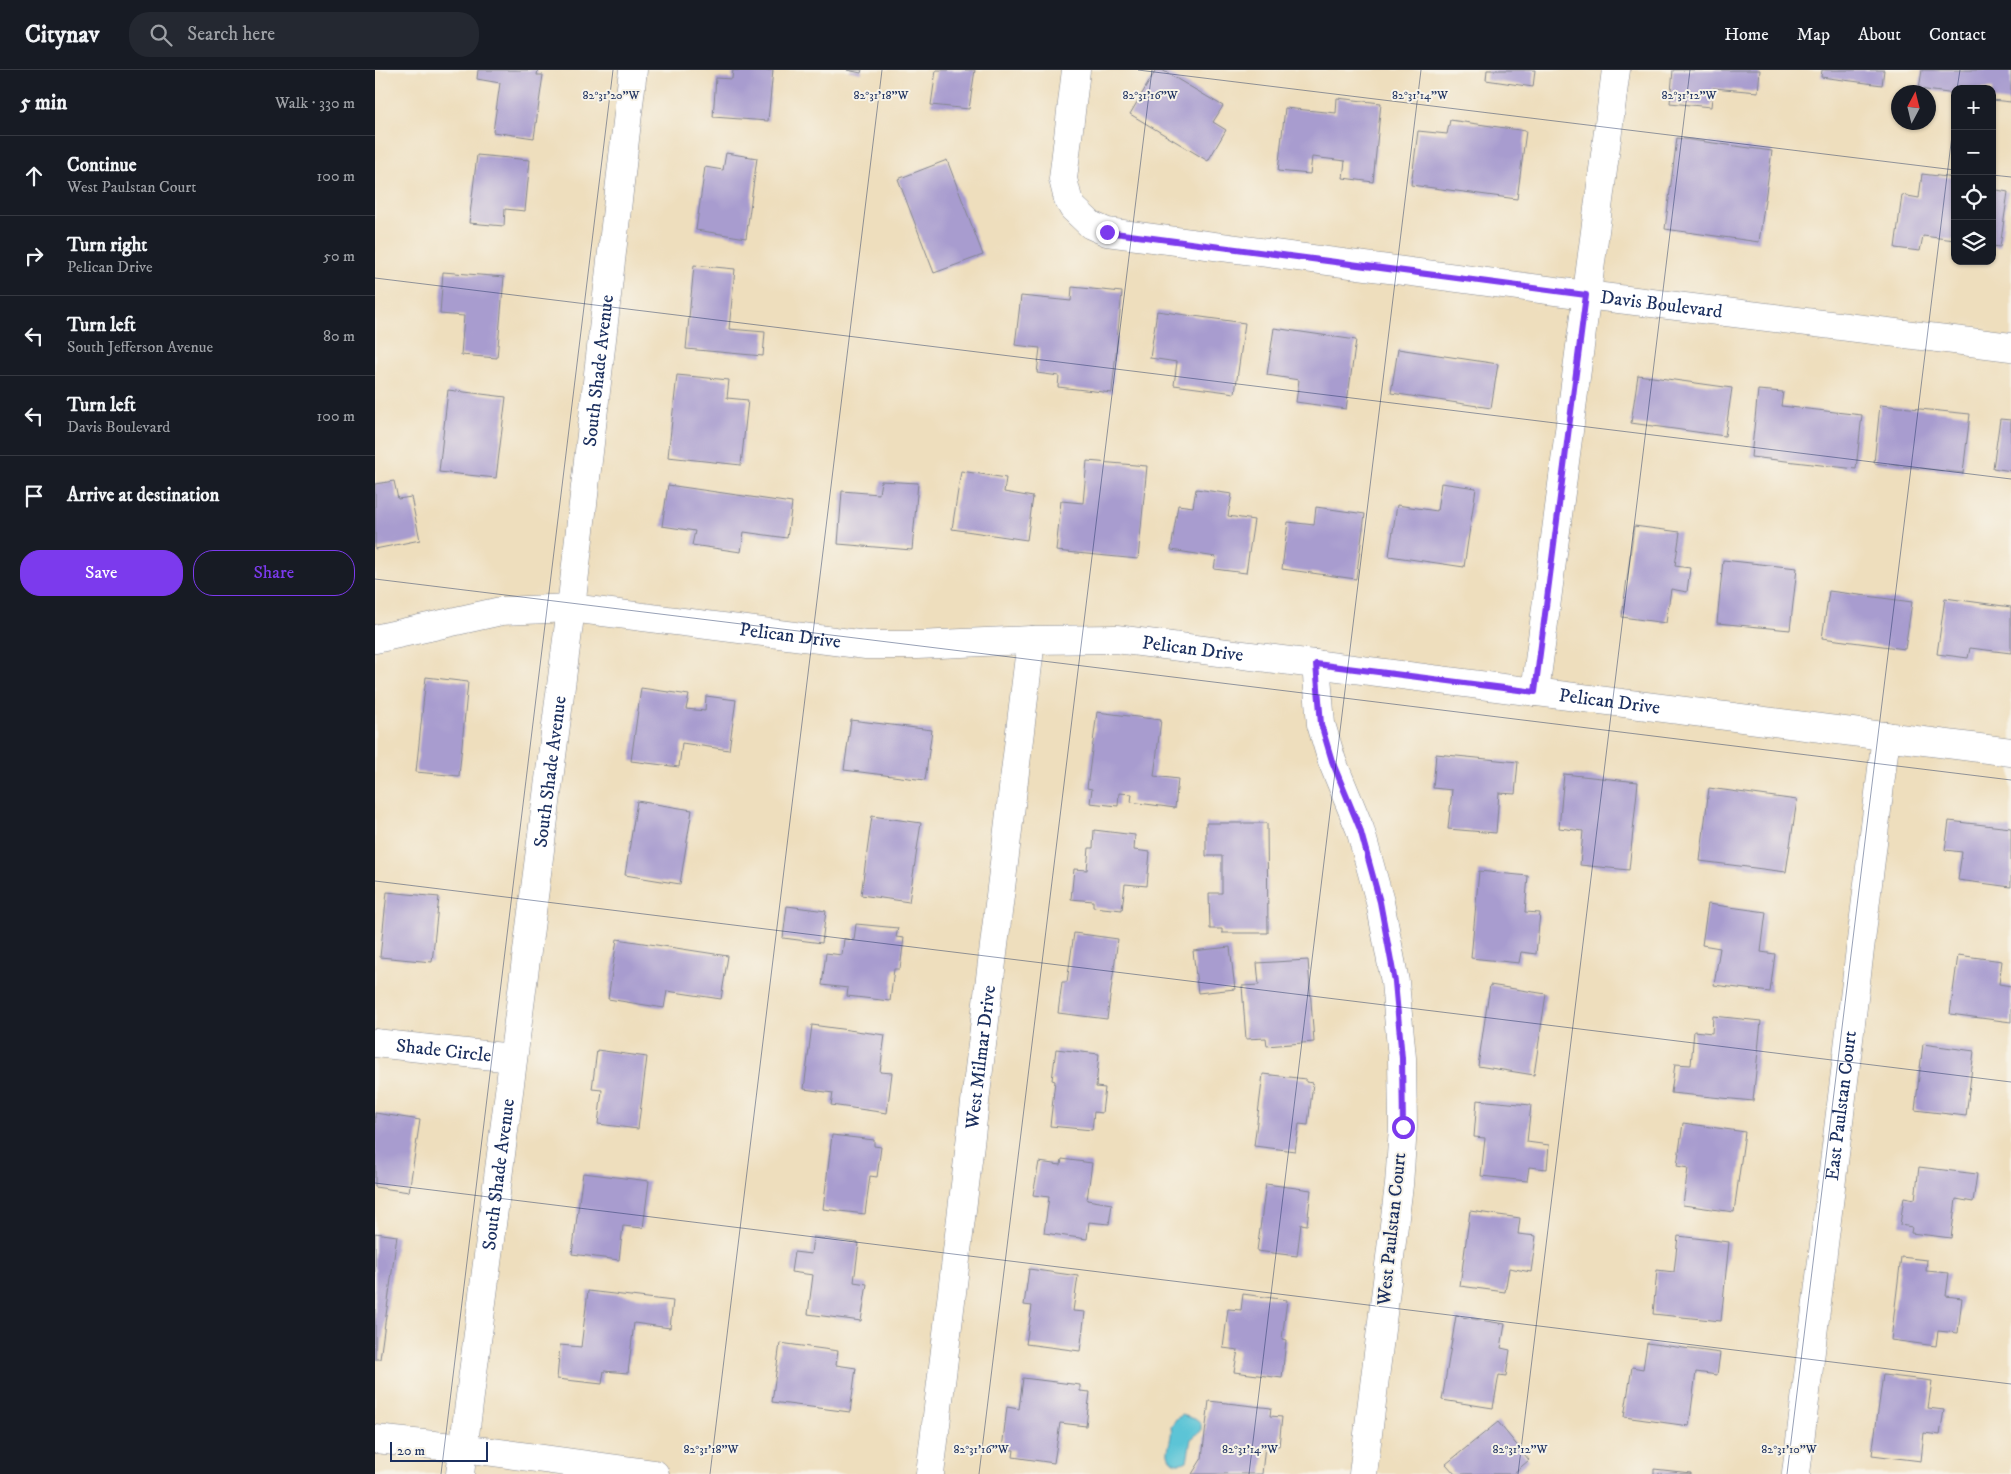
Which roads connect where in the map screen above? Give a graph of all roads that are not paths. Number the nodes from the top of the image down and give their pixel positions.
1 (633, 70) edge
2 (1076, 70) edge
3 (1616, 70) edge
4 (1586, 295) junction
5 (2011, 347) edge
6 (571, 608) junction
7 (375, 639) edge
8 (1031, 640) junction
9 (1316, 664) junction
10 (1535, 692) junction
11 (1886, 736) junction
12 (2011, 752) edge
13 (375, 1042) edge
14 (512, 1058) junction
15 (375, 1439) edge
16 (462, 1461) edge
17 (655, 1474) edge
18 (930, 1474) edge
19 (1363, 1474) edge
20 (1796, 1474) edge

1 - 6 street, South Shade Avenue
2 - 4 street, Davis Boulevard
3 - 4 street
4 - 5 street, Davis Boulevard
4 - 10 street
6 - 7 street, Pelican Drive
6 - 8 street, Pelican Drive
6 - 14 street, South Shade Avenue
8 - 9 street, Pelican Drive
8 - 18 street, West Milmar Drive
9 - 10 street, Pelican Drive
9 - 19 street, West Paulstan Court
10 - 11 street, Pelican Drive
11 - 12 street, Pelican Drive
11 - 20 street, East Paulstan Court
13 - 14 street, Shade Circle
14 - 16 street, South Shade Avenue
15 - 16 street
16 - 17 street

